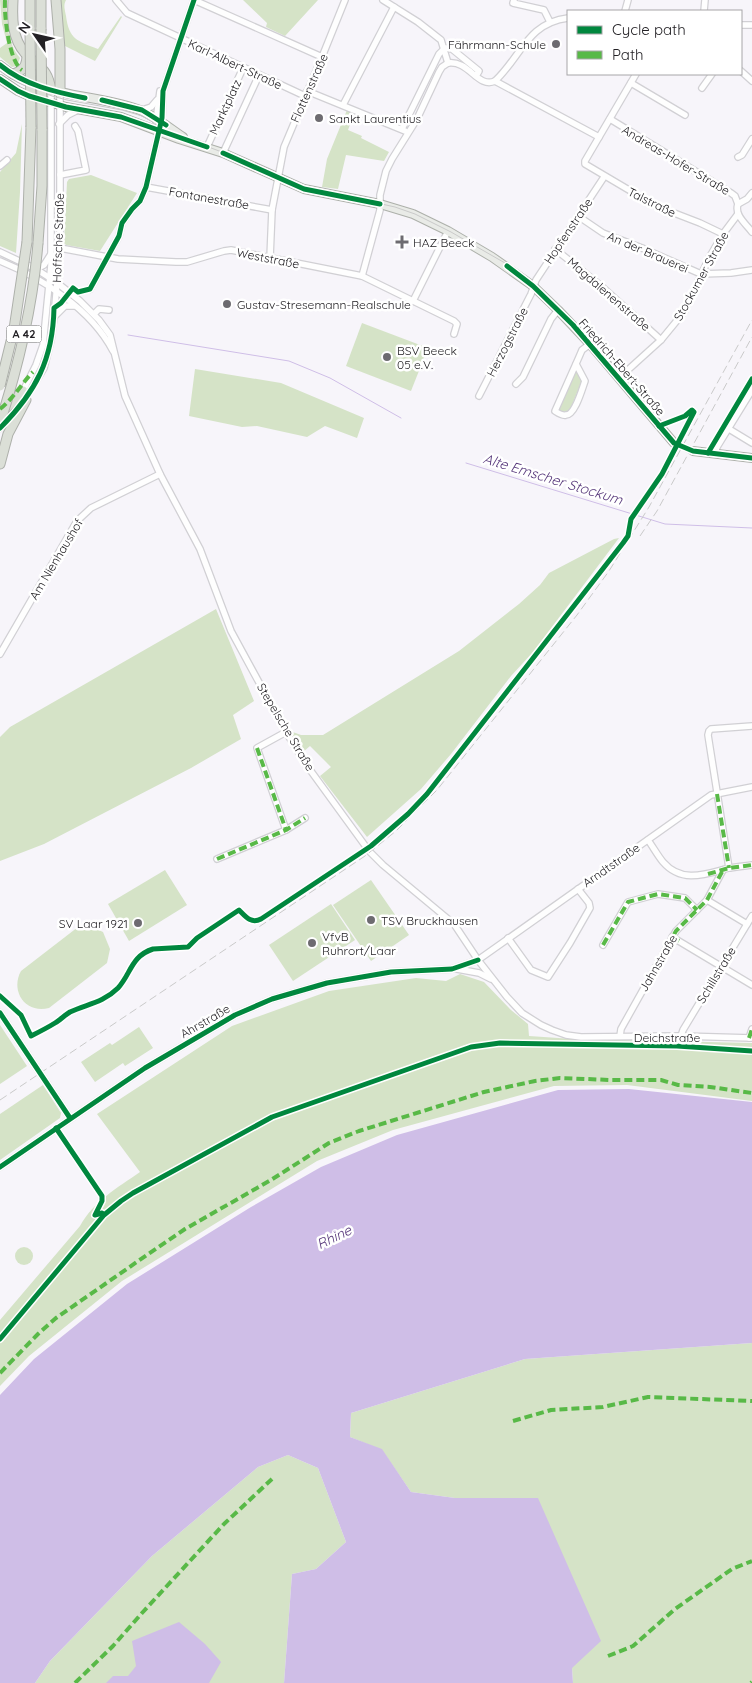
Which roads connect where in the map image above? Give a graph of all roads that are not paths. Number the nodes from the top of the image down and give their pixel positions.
1 (13, 0) edge
2 (30, 0) edge
3 (41, 0) edge
4 (56, 0) edge
5 (116, 0) edge
6 (194, 0) edge
7 (345, 0) edge
8 (383, 0) edge
9 (513, 2) edge
10 (392, 4) edge
11 (567, 18) edge
12 (550, 22) junction
13 (182, 39) junction
14 (445, 48) junction
15 (27, 55) junction
16 (322, 57) junction
17 (448, 62) junction
18 (0, 65) edge
19 (243, 68) junction
20 (168, 72) junction
21 (742, 72) edge
22 (13, 74) junction
23 (259, 75) junction
24 (635, 75) edge
25 (711, 75) edge
26 (476, 76) junction
27 (0, 80) edge
28 (752, 80) edge
29 (495, 81) junction
30 (631, 83) junction
31 (702, 88) dead end
32 (56, 92) junction
33 (306, 93) junction
34 (158, 98) junction
35 (56, 104) junction
36 (343, 105) junction
37 (80, 109) junction
38 (142, 110) junction
39 (684, 115) dead end
40 (159, 120) junction
41 (610, 120) junction
42 (59, 124) junction
43 (75, 126) dead end
44 (402, 129) junction
45 (159, 130) junction
46 (409, 133) junction
47 (599, 137) junction
48 (752, 139) edge
49 (189, 141) junction
50 (207, 147) junction
51 (223, 153) junction
52 (738, 157) dead end
53 (7, 160) dead end
54 (0, 166) edge
55 (60, 176) junction
56 (604, 177) junction
57 (277, 178) junction
58 (146, 187) junction
59 (752, 194) edge
60 (380, 204) junction
61 (738, 204) junction
62 (272, 210) junction
63 (738, 214) junction
64 (578, 216) junction
65 (448, 231) junction
66 (752, 232) edge
67 (723, 234) junction
68 (60, 248) junction
69 (555, 249) junction
70 (0, 252) edge
71 (52, 252) junction
72 (108, 256) junction
73 (270, 258) junction
74 (0, 261) edge
75 (36, 269) junction
76 (752, 270) edge
77 (701, 274) junction
78 (362, 276) junction
79 (50, 278) junction
80 (56, 282) junction
81 (49, 286) junction
82 (534, 286) junction
83 (90, 289) dead end
84 (55, 290) junction
85 (413, 301) junction
86 (74, 306) junction
87 (109, 310) dead end
88 (558, 310) junction
89 (94, 314) junction
90 (54, 317) junction
91 (454, 334) dead end
92 (661, 340) junction
93 (590, 344) junction
94 (116, 358) junction
95 (576, 364) junction
96 (36, 365) junction
97 (44, 368) junction
98 (619, 378) junction
99 (516, 384) dead end
100 (0, 386) edge
101 (752, 390) edge
102 (24, 396) junction
103 (479, 396) dead end
104 (0, 414) edge
105 (0, 422) edge
106 (0, 428) edge
107 (729, 429) junction
108 (674, 443) tunnel mouth
109 (752, 443) edge
110 (693, 451) tunnel mouth
111 (715, 454) junction
112 (752, 458) edge
113 (0, 464) edge
114 (160, 474) junction
115 (0, 654) edge
116 (752, 726) edge
117 (286, 732) junction
118 (752, 787) edge
119 (717, 794) junction
120 (305, 818) dead end
121 (286, 830) junction
122 (648, 840) junction
123 (217, 858) dead end
124 (752, 865) edge
125 (726, 869) junction
126 (578, 889) junction
127 (707, 900) junction
128 (697, 910) junction
129 (752, 916) edge
130 (746, 924) junction
131 (672, 937) junction
132 (508, 938) junction
133 (603, 945) dead end
134 (478, 960) junction
135 (721, 966) junction
136 (452, 969) junction
137 (494, 980) junction
138 (752, 985) edge
139 (0, 1013) edge
140 (752, 1029) edge
141 (552, 1030) joint
142 (620, 1036) junction
143 (681, 1036) junction
144 (751, 1038) edge
145 (70, 1118) junction
146 (0, 1167) edge

1 - 15 highway
2 - 100 highway, A 42, bridge
3 - 105 highway, A 42, bridge
4 - 32 highway
5 - 13 street, Karl-Albert-Straße
6 - 13 street
6 - 16 street
7 - 16 street, Flottenstraße
8 - 10 street
9 - 12 street
10 - 14 street
10 - 36 street
11 - 12 street
12 - 29 street
13 - 19 street, Karl-Albert-Straße
13 - 20 street
14 - 17 street
14 - 26 street
14 - 44 street
15 - 22 highway
15 - 32 highway
16 - 33 street, Flottenstraße
17 - 26 street
17 - 46 street
18 - 22 main road, Friedrich-Ebert-Straße
19 - 23 street, Karl-Albert-Straße
19 - 50 street, Marktplatz
20 - 34 street
20 - 40 street
21 - 28 street
22 - 32 main road, Friedrich-Ebert-Straße
23 - 33 street, Karl-Albert-Straße
23 - 51 street, Marktplatz
24 - 30 street
25 - 31 street
26 - 29 street
27 - 35 main road, Friedrich-Ebert-Straße
29 - 47 street
30 - 39 street
30 - 41 street
32 - 35 street, Hoffsche Straße
32 - 38 main road, Friedrich-Ebert-Straße
33 - 36 street, Karl-Albert-Straße
33 - 57 street, Flottenstraße
34 - 38 street
34 - 40 street
35 - 37 main road, Friedrich-Ebert-Straße
35 - 42 street, Hoffsche Straße
35 - 71 street, Hoffsche Straße
36 - 44 street, Karl-Albert-Straße
37 - 42 street
37 - 45 main road, Friedrich-Ebert-Straße
38 - 40 main road, Friedrich-Ebert-Straße
40 - 45 street
40 - 49 main road, Friedrich-Ebert-Straße
41 - 47 street
41 - 61 street, Andreas-Hofer-Straße
42 - 55 street, Hoffsche Straße
43 - 55 street
44 - 46 street, Karl-Albert-Straße
45 - 49 main road, Friedrich-Ebert-Straße
45 - 58 street
46 - 60 street
47 - 56 street, Talstraße
48 - 52 street
49 - 50 main road, Friedrich-Ebert-Straße
50 - 51 main road, Friedrich-Ebert-Straße
51 - 57 main road, Friedrich-Ebert-Straße
53 - 54 street
55 - 68 street, Hoffsche Straße
56 - 64 street, Hopfenstraße
56 - 67 street, Talstraße
57 - 60 main road, Friedrich-Ebert-Straße
57 - 62 street, Flottenstraße
58 - 62 street, Fontanestraße
58 - 72 street
59 - 61 street
60 - 65 main road, Friedrich-Ebert-Straße
60 - 78 street
61 - 63 street
62 - 73 street, Flottenstraße
63 - 66 street
63 - 67 street, Stockumer Straße
64 - 69 street, Hopfenstraße
64 - 77 street, An der Brauerei
65 - 82 main road, Friedrich-Ebert-Straße
65 - 85 street
67 - 77 street, Stockumer Straße
68 - 72 street, Weststraße
68 - 80 street, Hoffsche Straße
69 - 82 street, Hopfenstraße
69 - 92 street, Magdalenenstraße
70 - 75 street, Stepelsche Straße
71 - 75 street
71 - 79 street, Hoffsche Straße
72 - 73 street, Weststraße
72 - 83 street
73 - 78 street, Weststraße
74 - 81 street, Stepelsche Straße
75 - 79 street, Stepelsche Straße
76 - 77 street, An der Brauerei
77 - 92 street, Stockumer Straße
78 - 85 street, Weststraße
79 - 80 street, Stepelsche Straße
79 - 81 street, Hoffsche Straße
80 - 84 street, Hoffsche Straße
80 - 89 street, Stepelsche Straße
81 - 84 street, Stepelsche Straße
81 - 96 street, Hoffsche Straße
82 - 88 main road, Friedrich-Ebert-Straße
82 - 103 street, Herzogstraße
84 - 86 street, Stepelsche Straße
84 - 90 street, Hoffsche Straße
85 - 91 street, Weststraße
86 - 90 street
86 - 94 street, Stepelsche Straße
87 - 89 street
88 - 93 main road, Friedrich-Ebert-Straße
88 - 99 street
89 - 94 street, Stepelsche Straße
90 - 97 street, Hoffsche Straße
92 - 98 street, Stockumer Straße
93 - 95 street, Friedrich-Ebert-Straße
93 - 98 main road, Friedrich-Ebert-Straße
94 - 114 street, Stepelsche Straße
95 - 95 street, Friedrich-Ebert-Straße
96 - 97 street
96 - 102 street, Hoffsche Straße
97 - 102 street, Hoffsche Straße
98 - 108 main road, Friedrich-Ebert-Straße
101 - 107 street
102 - 104 highway
102 - 105 street, Hoffsche Straße
102 - 106 street, Hoffsche Straße
102 - 113 highway
107 - 109 street
107 - 111 street
110 - 111 main road
111 - 112 main road
114 - 115 street, Am Nienhaushof
114 - 117 street, Stepelsche Straße
116 - 119 street
117 - 121 street
117 - 134 street, Stepelsche Straße
118 - 119 street, Arndtstraße
119 - 122 street, Arndtstraße
119 - 125 street
120 - 121 street
121 - 123 street
122 - 125 street
122 - 126 street, Arndtstraße
124 - 125 street
125 - 127 street, Jahnstraße
126 - 132 street, Arndtstraße
126 - 132 street
127 - 128 street, Jahnstraße
127 - 130 street
128 - 131 street, Jahnstraße
128 - 133 street
129 - 130 street, Schillstraße
130 - 135 street, Schillstraße
131 - 135 street
131 - 142 street, Jahnstraße
132 - 134 street, Arndtstraße
134 - 136 street, Ahrstraße
134 - 137 street, Stepelsche Straße
135 - 138 street
135 - 143 street, Schillstraße
136 - 137 street
136 - 145 street, Ahrstraße
137 - 141 street, Stepelsche Straße
139 - 145 street
140 - 144 street
141 - 142 street, Deichstraße
142 - 143 street, Deichstraße
143 - 144 street, Deichstraße
145 - 146 street, Ahrstraße

